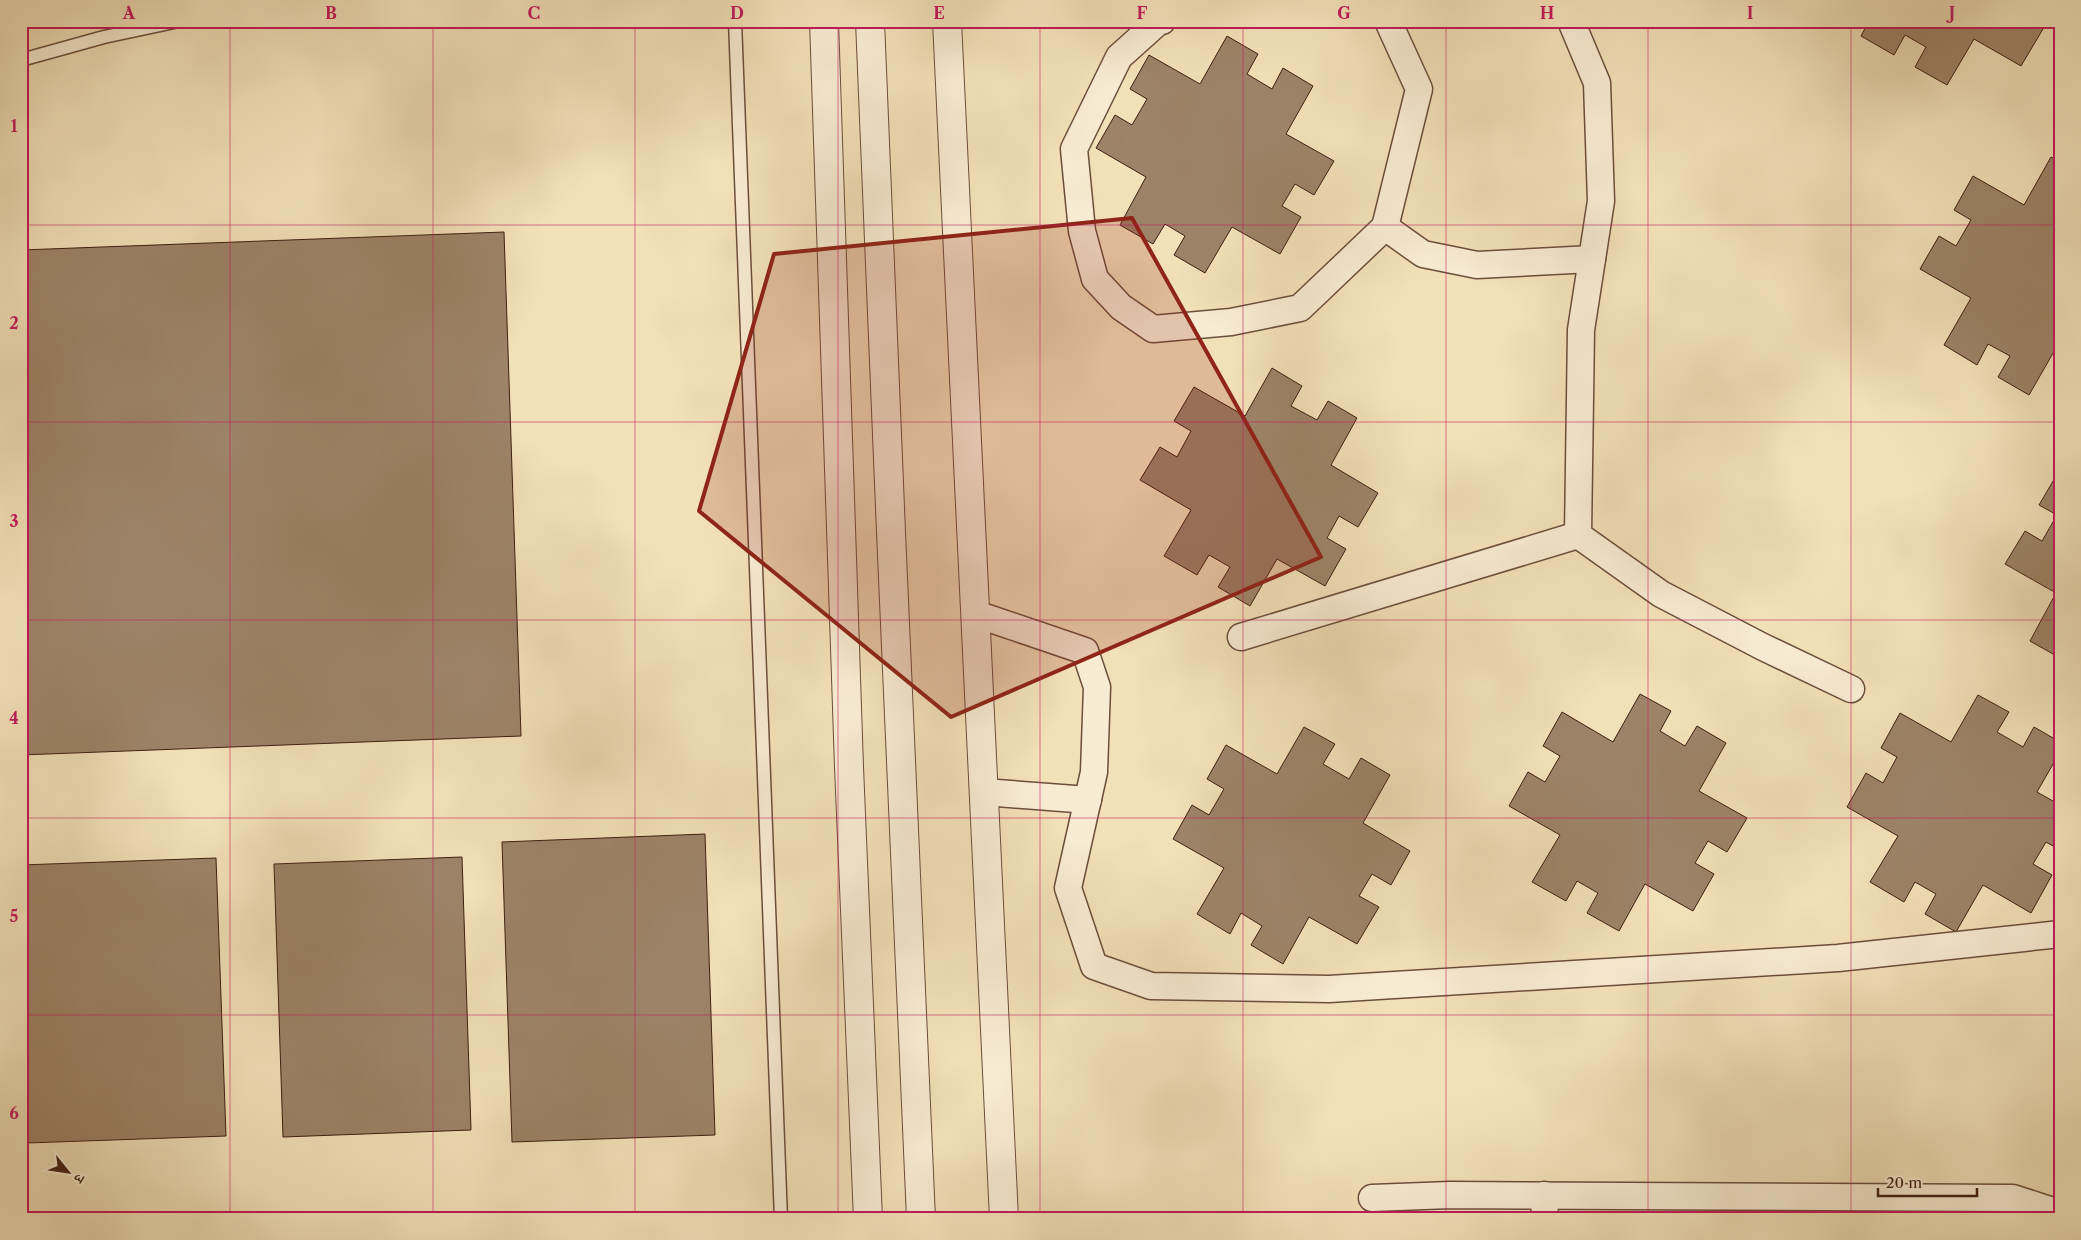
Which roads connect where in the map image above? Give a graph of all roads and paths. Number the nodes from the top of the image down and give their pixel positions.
1 (179, 21) edge
2 (735, 21) edge
3 (824, 21) edge
4 (870, 21) edge
5 (947, 21) edge
6 (1162, 21) edge
7 (1388, 21) edge
8 (1571, 21) edge
9 (21, 60) edge
10 (1386, 227) junction
11 (1592, 259) junction
12 (1578, 535) junction
13 (976, 614) junction
14 (1241, 637) dead end
15 (1851, 689) dead end
16 (984, 792) junction
17 (1088, 800) junction
18 (2060, 934) edge
19 (1372, 1198) dead end
20 (1544, 1207) edge
21 (781, 1219) edge
22 (868, 1219) edge
23 (921, 1219) edge
24 (1004, 1219) edge
25 (2054, 1219) edge

1 - 9 lane
2 - 21 lane
3 - 22 street
4 - 23 street
5 - 13 street
6 - 10 street
7 - 10 street
8 - 11 street
10 - 11 street
11 - 12 street
12 - 14 street
12 - 15 street
13 - 16 street
13 - 17 street
16 - 17 street
16 - 24 street
17 - 18 street
19 - 20 street
20 - 25 street

